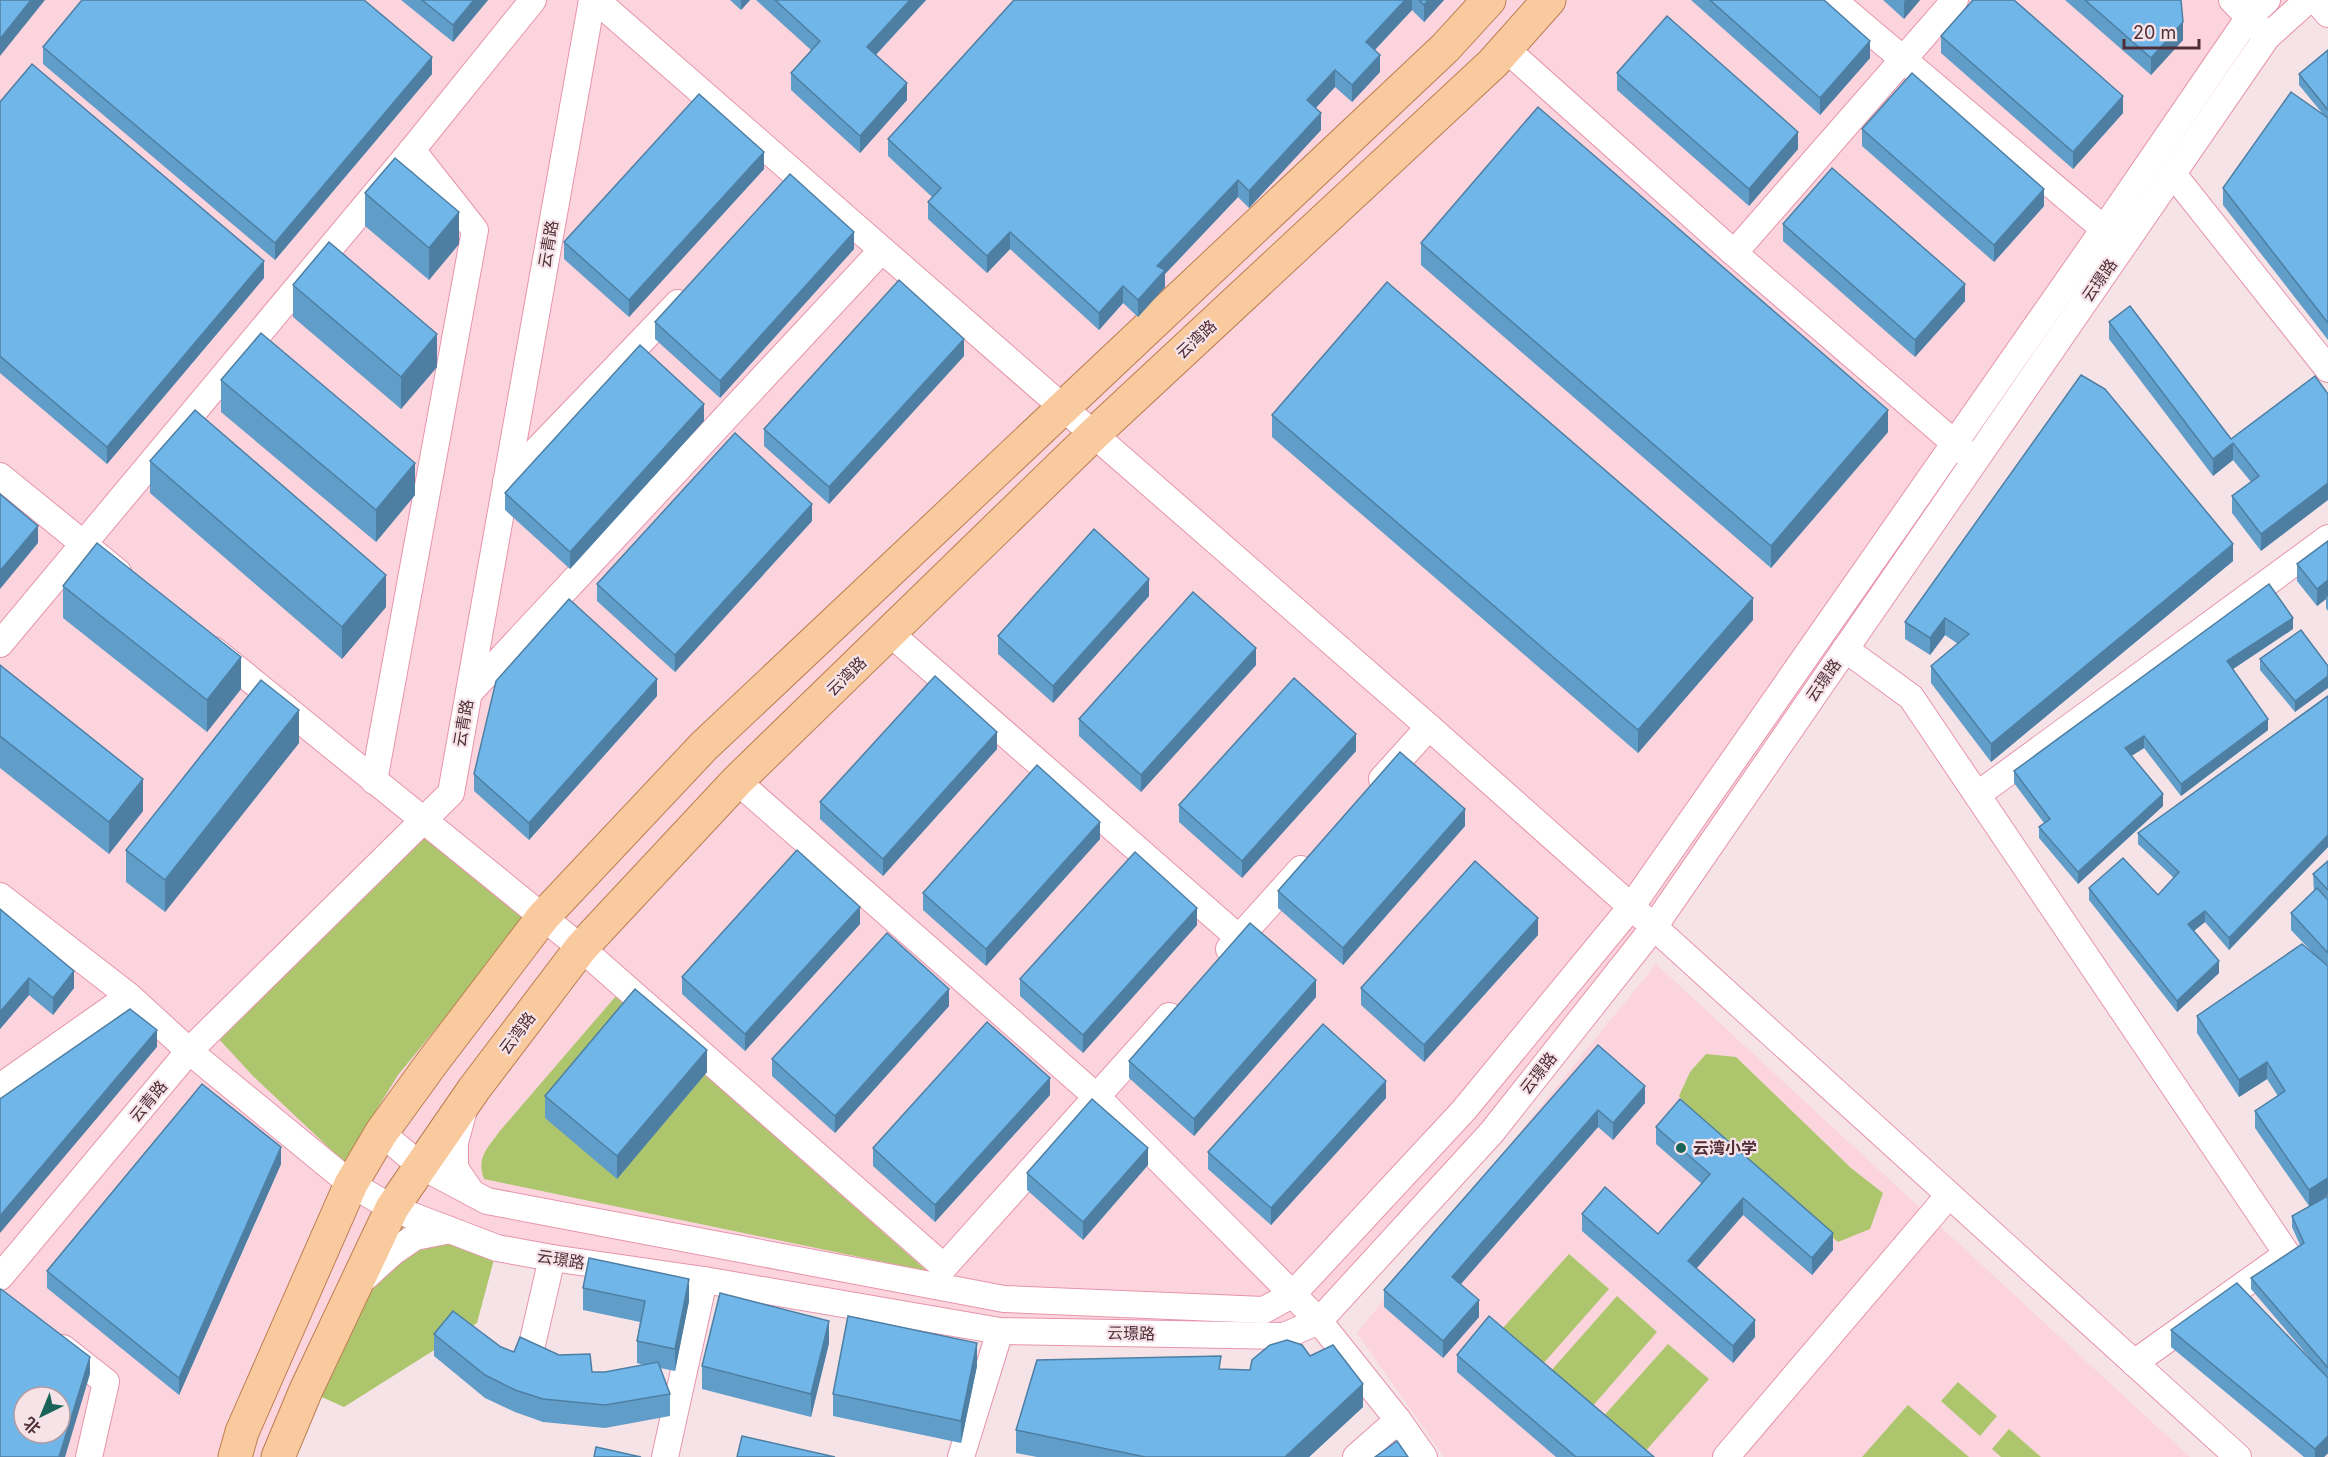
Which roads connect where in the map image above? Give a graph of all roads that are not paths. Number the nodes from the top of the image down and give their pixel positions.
1 (533, 0) edge
2 (594, 0) edge
3 (1489, 0) edge
4 (1549, 0) edge
5 (1833, 0) edge
6 (1955, 0) edge
7 (2308, 0) edge
8 (2316, 0) edge
9 (2249, 6) edge
10 (2328, 14) edge
11 (2267, 37) junction
12 (1506, 48) junction
13 (1903, 59) junction
14 (412, 150) junction
15 (2173, 174) junction
16 (2104, 229) junction
17 (2123, 245) junction
18 (882, 250) junction
19 (1734, 253) junction
20 (693, 288) edge
21 (2328, 369) edge
22 (1062, 408) junction
23 (1093, 435) junction
24 (1954, 443) junction
25 (1975, 460) junction
26 (0, 476) edge
27 (506, 482) junction
28 (2328, 538) edge
29 (84, 544) junction
30 (138, 588) edge
31 (193, 633) edge
32 (891, 634) junction
33 (0, 644) edge
34 (1845, 649) junction
35 (469, 693) junction
36 (1428, 727) junction
37 (374, 781) junction
38 (737, 781) junction
39 (1977, 795) junction
40 (1365, 798) edge
41 (423, 820) junction
42 (1318, 850) edge
43 (0, 897) edge
44 (1631, 907) junction
45 (543, 917) junction
46 (1653, 927) junction
47 (1239, 938) junction
48 (581, 948) junction
49 (1215, 965) edge
50 (129, 996) junction
51 (1184, 1000) edge
52 (189, 1051) junction
53 (0, 1087) edge
54 (1097, 1097) junction
55 (466, 1102) junction
56 (381, 1133) junction
57 (421, 1166) junction
58 (351, 1184) junction
59 (472, 1194) junction
60 (1949, 1195) junction
61 (392, 1208) junction
62 (450, 1230) junction
63 (552, 1258) junction
64 (0, 1277) edge
65 (704, 1280) junction
66 (355, 1286) junction
67 (1293, 1294) junction
68 (1319, 1321) junction
69 (1000, 1331) junction
70 (44, 1334) edge
71 (531, 1349) edge
72 (2134, 1363) junction
73 (1398, 1419) junction
74 (89, 1457) edge
75 (235, 1457) edge
76 (278, 1457) edge
77 (665, 1457) edge
78 (961, 1457) edge
79 (1356, 1457) edge
80 (1424, 1457) edge
81 (1726, 1457) edge
82 (2238, 1457) edge

1 - 14 street
2 - 18 street
2 - 27 street, 云青路
3 - 22 main road
4 - 12 main road, 云湾路
5 - 13 street
6 - 13 street
7 - 11 street, 云璟路
8 - 10 street
9 - 11 street
9 - 16 street, 云璟路
11 - 15 street, 云璟路
12 - 19 street
12 - 23 main road, 云湾路
13 - 16 street
13 - 19 street
14 - 29 street
14 - 37 street
15 - 17 street, 云璟路
15 - 21 street
16 - 17 street
16 - 24 street, 云璟路
17 - 25 street, 云璟路
18 - 22 street
18 - 35 street
19 - 24 street
20 - 27 street
22 - 23 street
22 - 45 main road
23 - 32 main road, 云湾路
23 - 36 street
24 - 25 street
24 - 44 street, 云璟路
25 - 34 street, 云璟路
26 - 29 street
27 - 35 street, 云青路
28 - 39 street
29 - 30 street
29 - 33 street
31 - 37 street
32 - 38 main road, 云湾路
32 - 47 street
34 - 39 street
34 - 46 street, 云璟路
35 - 41 street, 云青路
36 - 40 street
36 - 44 street
37 - 41 street
38 - 48 main road, 云湾路
38 - 54 street
39 - 72 street
41 - 45 street
41 - 52 street, 云青路
42 - 47 street
43 - 50 street, 云璟路
44 - 46 street
44 - 67 street, 云璟路
45 - 48 street
45 - 56 main road
46 - 60 street
46 - 68 street, 云璟路
47 - 49 street
48 - 54 street
48 - 55 main road, 云湾路
50 - 52 street, 云璟路
50 - 53 street
51 - 54 street
52 - 58 street, 云璟路
52 - 64 street, 云青路
54 - 67 street
55 - 57 main road, 云湾路
55 - 59 street
56 - 57 street, 云璟路
56 - 58 main road
57 - 59 street, 云璟路
57 - 61 main road, 云湾路
58 - 61 street, 云璟路
58 - 75 main road
59 - 67 street, 云璟路
60 - 72 street
60 - 81 street
61 - 62 street, 云璟路
61 - 66 main road, 云湾路
62 - 63 street, 云璟路
62 - 66 street
63 - 65 street, 云璟路
63 - 71 street
65 - 69 street, 云璟路
65 - 77 street
66 - 76 main road, 云湾路
67 - 68 street
68 - 69 street, 云璟路
68 - 73 street
69 - 78 street
70 - 74 street
72 - 82 street
73 - 79 street
73 - 80 street

